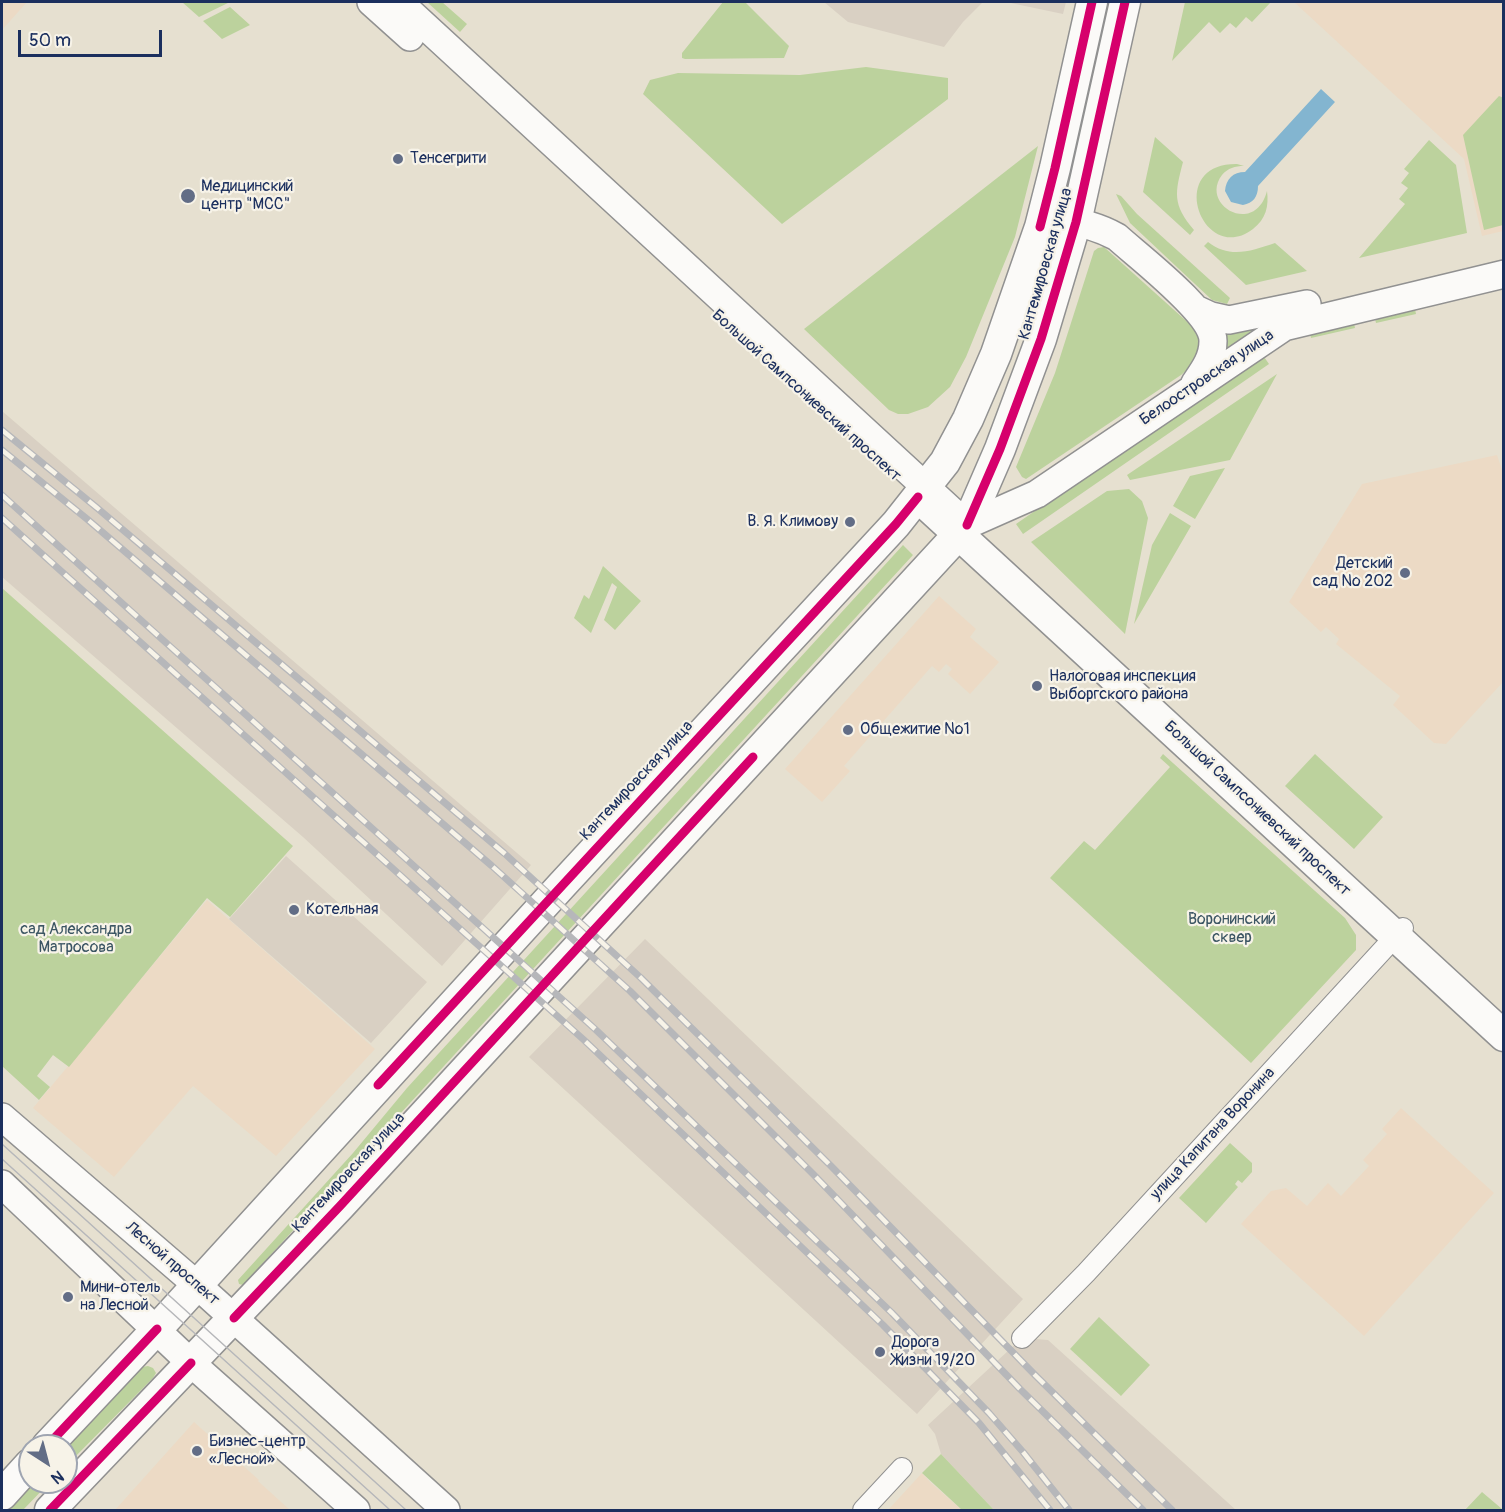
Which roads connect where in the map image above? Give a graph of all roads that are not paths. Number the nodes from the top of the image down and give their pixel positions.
1 (371, 2) edge
2 (399, 2) edge
3 (1092, 2) edge
4 (1125, 2) edge
5 (1076, 222) junction
6 (1040, 227) junction
7 (1503, 256) edge
8 (1503, 274) edge
9 (1198, 310) junction
10 (1191, 389) junction
11 (922, 492) junction
12 (963, 530) junction
13 (1399, 931) junction
14 (1503, 1021) edge
15 (1503, 1036) edge
16 (2, 1117) edge
17 (2, 1184) edge
18 (197, 1285) junction
19 (234, 1318) junction
20 (157, 1329) junction
21 (1022, 1338) dead end
22 (191, 1363) junction
23 (58, 1434) edge
24 (902, 1468) dead end
25 (18, 1477) edge
26 (2, 1494) edge
27 (50, 1510) edge
28 (356, 1510) edge
29 (446, 1510) edge
30 (863, 1510) edge

1 - 11 main road, Большой Сампсониевский проспект
2 - 11 main road, Большой Сампсониевский проспект
3 - 6 main road, Кантемировская улица
4 - 5 main road, Кантемировская улица
5 - 6 main road
5 - 9 main road
5 - 12 main road, Кантемировская улица
6 - 11 main road, Кантемировская улица
7 - 9 main road, Белоостровская улица
8 - 10 main road, Белоостровская улица
9 - 10 main road
10 - 12 main road, Белоостровская улица
11 - 12 main road, Большой Сампсониевский проспект
11 - 18 main road, Кантемировская улица
12 - 13 main road, Большой Сампсониевский проспект
12 - 19 main road, Кантемировская улица
13 - 14 main road, Большой Сампсониевский проспект
13 - 15 main road, Большой Сампсониевский проспект
13 - 21 street, улица Капитана Воронина
16 - 18 main road, Лесной проспект
17 - 20 main road
18 - 19 main road, Лесной проспект
18 - 20 main road, Кантемировская улица
19 - 22 main road, Кантемировская улица
19 - 29 main road, Лесной проспект
20 - 22 main road
20 - 23 main road, Кантемировская улица
22 - 27 main road, Кантемировская улица
22 - 28 main road
24 - 30 street
25 - 26 main road

